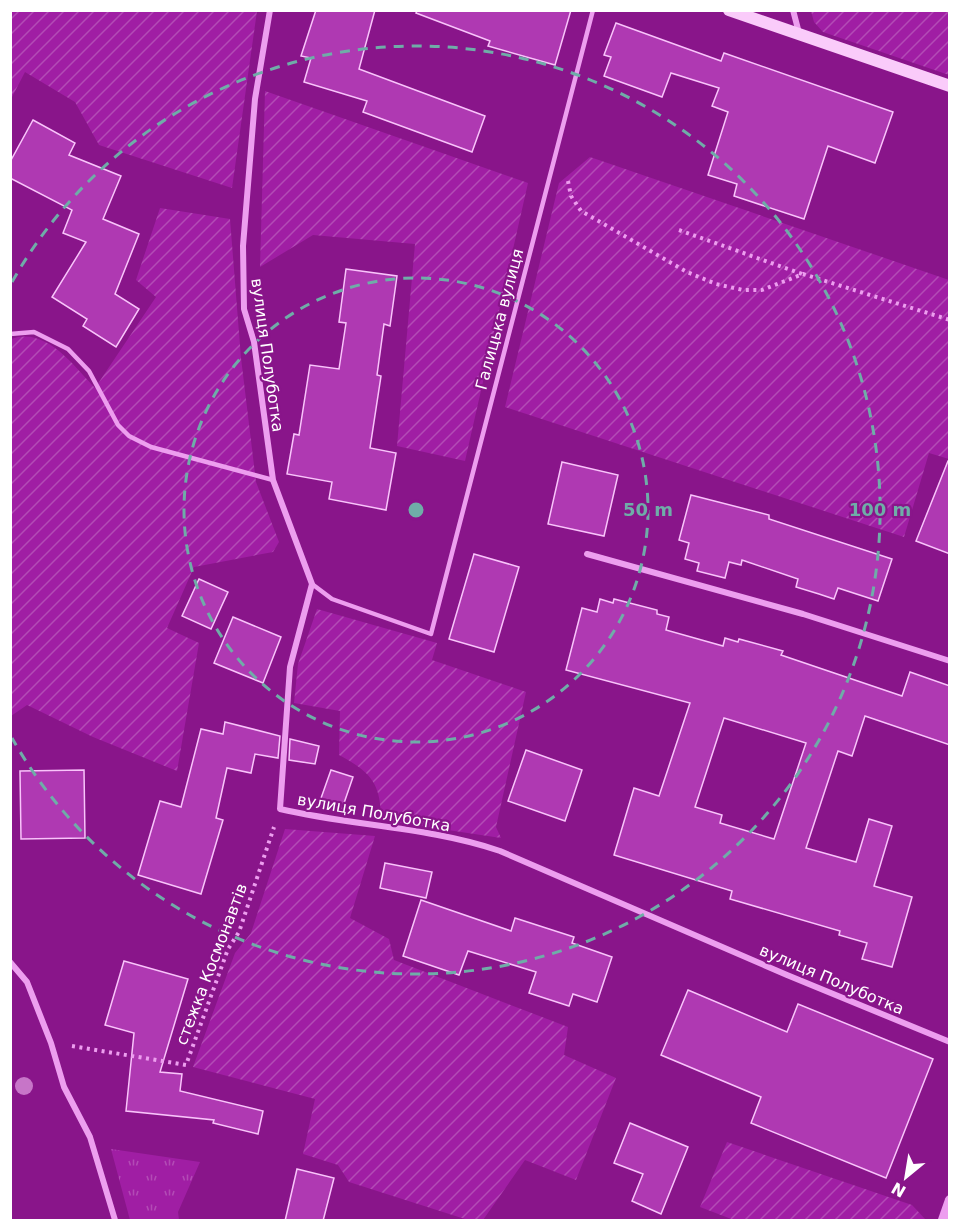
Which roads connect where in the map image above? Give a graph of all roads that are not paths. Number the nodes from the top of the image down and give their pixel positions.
1 (270, 10) edge
2 (593, 10) edge
3 (729, 10) edge
4 (793, 10) edge
5 (799, 34) junction
6 (950, 86) edge
7 (10, 334) edge
8 (273, 480) junction
9 (587, 554) dead end
10 (312, 584) junction
11 (950, 661) edge
12 (10, 962) edge
13 (950, 1042) edge
14 (950, 1200) edge
15 (115, 1221) edge
16 (943, 1221) edge

1 - 8 street, вулиця Полуботка
2 - 10 lane, Галицька вулиця
3 - 5 main road
4 - 5 street
5 - 6 main road
7 - 8 lane
8 - 10 street, вулиця Полуботка
9 - 11 street
10 - 13 street, вулиця Полуботка
12 - 15 street
14 - 16 street

